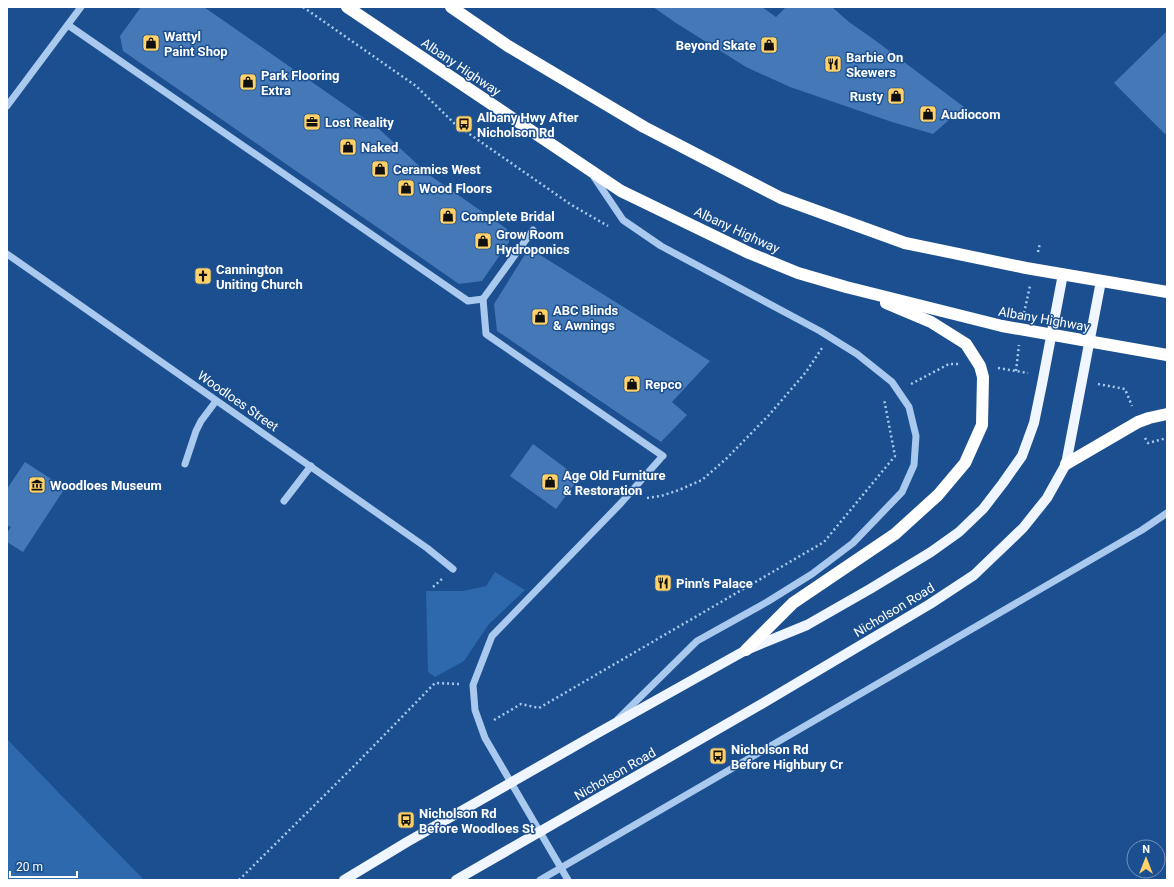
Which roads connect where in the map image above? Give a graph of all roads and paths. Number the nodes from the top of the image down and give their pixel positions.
1 (81, 7) edge
2 (347, 7) edge
3 (451, 7) edge
4 (68, 25) junction
5 (7, 106) edge
6 (591, 170) junction
7 (534, 230) dead end
8 (1040, 243) dead end
9 (7, 254) edge
10 (1034, 269) junction
11 (1063, 274) junction
12 (1101, 281) junction
13 (846, 287) junction
14 (1167, 292) edge
15 (483, 298) junction
16 (1022, 329) junction
17 (1052, 335) junction
18 (1089, 341) junction
19 (823, 346) dead end
20 (1167, 355) edge
21 (1016, 371) dead end
22 (884, 399) dead end
23 (216, 400) junction
24 (1167, 414) edge
25 (185, 464) dead end
26 (1066, 464) junction
27 (311, 466) junction
28 (284, 501) dead end
29 (621, 502) junction
30 (1167, 513) edge
31 (453, 569) dead end
32 (746, 650) junction
33 (473, 685) junction
34 (611, 726) junction
35 (481, 727) junction
36 (512, 783) junction
37 (540, 832) junction
38 (561, 868) junction
39 (238, 880) edge
40 (344, 880) edge
41 (456, 880) edge
42 (540, 880) edge
43 (568, 880) edge

1 - 4 street
2 - 6 highway, Albany Highway
3 - 10 highway
4 - 5 street
4 - 15 street
6 - 13 highway, Albany Highway
6 - 34 street
7 - 15 street
8 - 10 path
9 - 23 street, Woodloes Street
10 - 11 highway
10 - 16 path
11 - 12 highway
11 - 17 main road
12 - 14 highway
12 - 18 main road, Nicholson Road
13 - 16 highway, Albany Highway
13 - 32 highway
15 - 29 street
16 - 17 highway, Albany Highway
16 - 21 path
17 - 18 highway, Albany Highway
17 - 32 main road
18 - 20 highway, Albany Highway
18 - 26 main road, Nicholson Road
19 - 29 path
22 - 35 path
23 - 25 street
23 - 27 street, Woodloes Street
24 - 26 highway
26 - 37 main road, Nicholson Road
27 - 28 street
27 - 31 street, Woodloes Street
29 - 33 street
30 - 38 street
32 - 34 main road
33 - 35 street
33 - 39 path
34 - 36 main road
35 - 36 street
36 - 37 street
36 - 40 main road
37 - 38 street
37 - 41 main road, Nicholson Road
38 - 42 street
38 - 43 street

